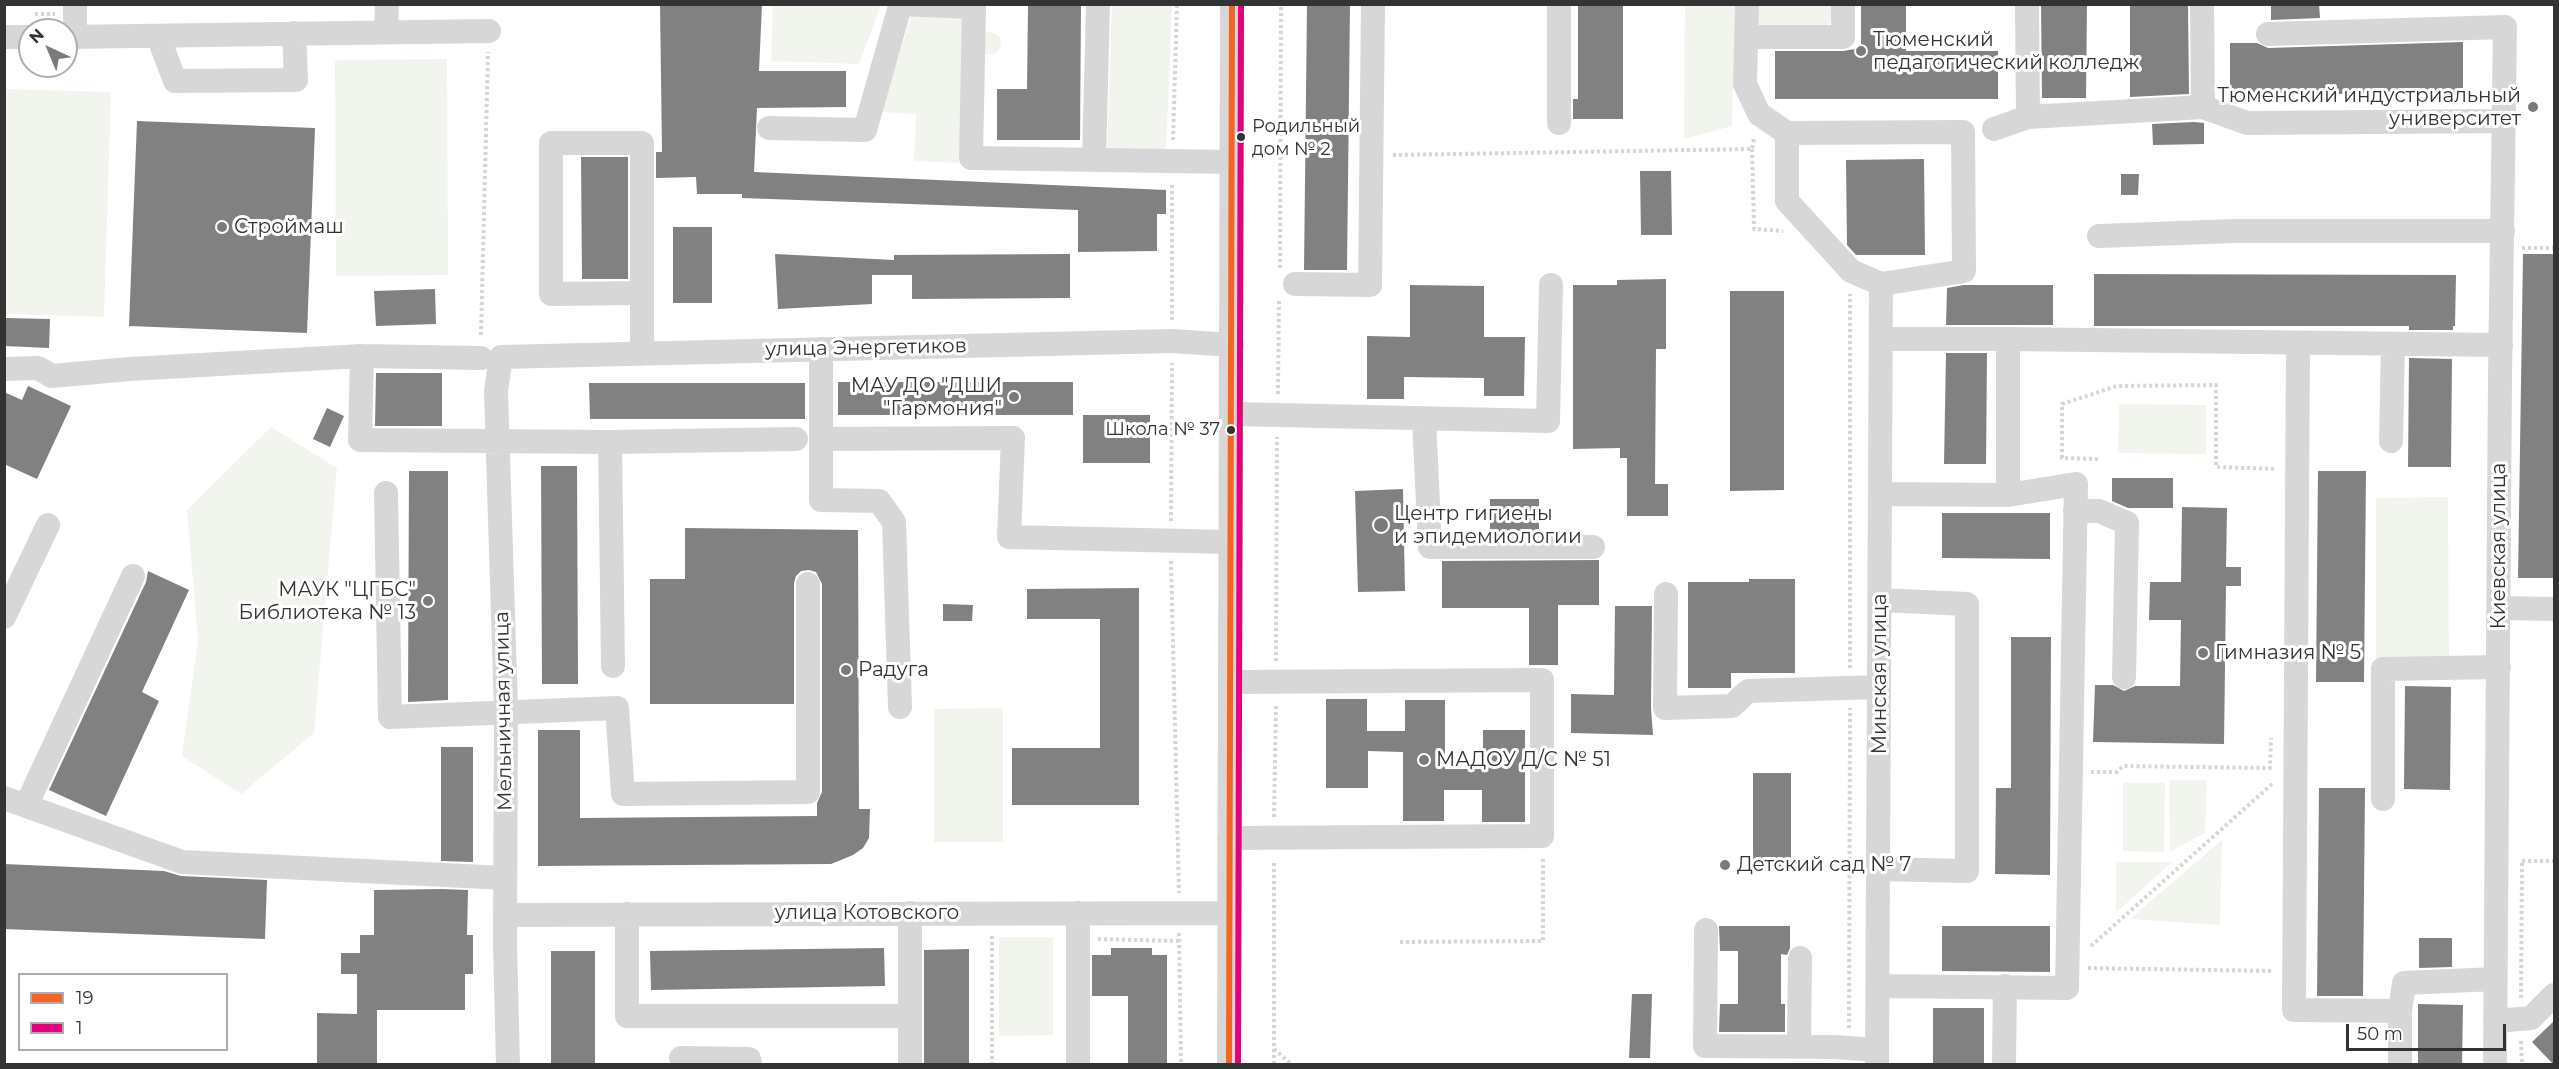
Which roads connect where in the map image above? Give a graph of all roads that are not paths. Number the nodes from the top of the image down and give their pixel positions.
1 (387, 4) edge
2 (1098, 4) edge
3 (1232, 4) edge
4 (1373, 4) edge
5 (1559, 4) edge
6 (1747, 4) edge
7 (1843, 4) edge
8 (2027, 4) edge
9 (2202, 4) edge
10 (900, 5) edge
11 (489, 31) road end
12 (386, 32) junction
13 (294, 33) junction
14 (2268, 34) dead end
15 (158, 36) junction
16 (78, 37) edge
17 (1746, 37) junction
18 (2203, 107) junction
19 (2028, 117) junction
20 (2505, 121) junction
21 (1559, 123) dead end
22 (769, 128) dead end
23 (1994, 129) dead end
24 (1786, 133) junction
25 (1094, 160) junction
26 (1232, 162) junction
27 (2099, 236) dead end
28 (2503, 239) junction
29 (1285, 284) road end
30 (1881, 284) junction
31 (1551, 285) dead end
32 (642, 293) junction
33 (1881, 339) junction
34 (2008, 339) junction
35 (2298, 343) junction
36 (2393, 344) junction
37 (1232, 345) junction
38 (2501, 345) junction
39 (821, 349) junction
40 (642, 354) junction
41 (362, 356) junction
42 (491, 358) junction
43 (4, 369) edge
44 (1232, 414) junction
45 (1424, 418) junction
46 (796, 439) dead end
47 (821, 439) junction
48 (2391, 441) dead end
49 (496, 442) junction
50 (610, 442) junction
51 (386, 493) dead end
52 (1880, 494) junction
53 (2008, 495) junction
54 (2075, 511) junction
55 (48, 525) dead end
56 (1231, 542) junction
57 (1593, 547) dead end
58 (133, 576) dead end
59 (808, 584) dead end
60 (1666, 594) dead end
61 (1880, 600) junction
62 (2499, 608) junction
63 (2554, 609) edge
64 (4, 617) edge
65 (614, 666) dead end
66 (2499, 667) junction
67 (2124, 677) dead end
68 (1231, 682) junction
69 (1879, 687) junction
70 (900, 706) dead end
71 (506, 711) junction
72 (2384, 799) dead end
73 (15, 802) edge
74 (1229, 838) junction
75 (1878, 869) junction
76 (506, 878) junction
77 (1078, 913) junction
78 (1229, 913) junction
79 (627, 914) junction
80 (910, 914) junction
81 (506, 915) junction
82 (1706, 930) dead end
83 (1800, 958) dead end
84 (2495, 979) junction
85 (1878, 986) junction
86 (2005, 986) junction
87 (2554, 995) edge
88 (2400, 1011) junction
89 (910, 1016) junction
90 (2495, 1021) junction
91 (1799, 1047) junction
92 (681, 1058) dead end
93 (1877, 1058) edge
94 (508, 1065) edge
95 (750, 1065) edge
96 (910, 1065) edge
97 (1078, 1065) edge
98 (1229, 1065) edge
99 (2004, 1065) edge
100 (2400, 1065) edge
101 (2495, 1065) edge

1 - 12 street
2 - 25 street
3 - 26 street
4 - 29 street
5 - 21 street
6 - 17 street
7 - 17 street
8 - 19 street
9 - 18 street
10 - 22 street
10 - 25 street
11 - 12 street
12 - 13 street
13 - 15 street
13 - 15 street
14 - 20 street, Киевская улица
15 - 16 street
17 - 24 street
18 - 19 street
18 - 20 street
19 - 23 street
20 - 28 street, Киевская улица
24 - 30 street
24 - 30 street
25 - 26 street
26 - 37 street
27 - 28 street
28 - 38 street, Киевская улица
30 - 33 street, Минская улица
31 - 45 street
32 - 32 street
32 - 40 street
33 - 34 street
33 - 52 street, Минская улица
34 - 35 street
34 - 53 street
35 - 36 street
35 - 88 street
36 - 38 street
36 - 48 street
37 - 39 street, улица Энергетиков
37 - 44 street
38 - 62 street, Киевская улица
39 - 40 street, улица Энергетиков
39 - 47 street
40 - 42 street, улица Энергетиков
41 - 42 street, улица Энергетиков
41 - 43 street, улица Энергетиков
41 - 49 street
42 - 49 street, Мельничная улица
44 - 45 street
44 - 56 street
45 - 57 street
46 - 50 street
47 - 56 street
47 - 70 street
49 - 50 street
49 - 71 street, Мельничная улица
50 - 65 street
51 - 71 street
52 - 53 street
52 - 61 street, Минская улица
53 - 54 street
54 - 67 street
54 - 86 street
55 - 64 street
56 - 68 street
58 - 73 street
59 - 71 street
60 - 69 street
61 - 69 street, Минская улица
61 - 75 street
62 - 63 street
62 - 66 street, Киевская улица
66 - 72 street
66 - 84 street, Киевская улица
68 - 74 street
68 - 74 street
69 - 75 street, Минская улица
71 - 76 street, Мельничная улица
73 - 76 street
74 - 78 street
75 - 85 street, Минская улица
76 - 81 street, Мельничная улица
77 - 78 street, улица Котовского
77 - 80 street, улица Котовского
77 - 97 street
78 - 98 street
79 - 80 street, улица Котовского
79 - 81 street, улица Котовского
79 - 89 street
80 - 89 street
81 - 94 street, Мельничная улица
82 - 91 street
83 - 91 street
84 - 88 street
84 - 90 street, Киевская улица
85 - 86 street
85 - 93 street, Минская улица
86 - 99 street
87 - 90 street
88 - 100 street
89 - 96 street
90 - 101 street, Киевская улица
91 - 93 street
92 - 95 street

